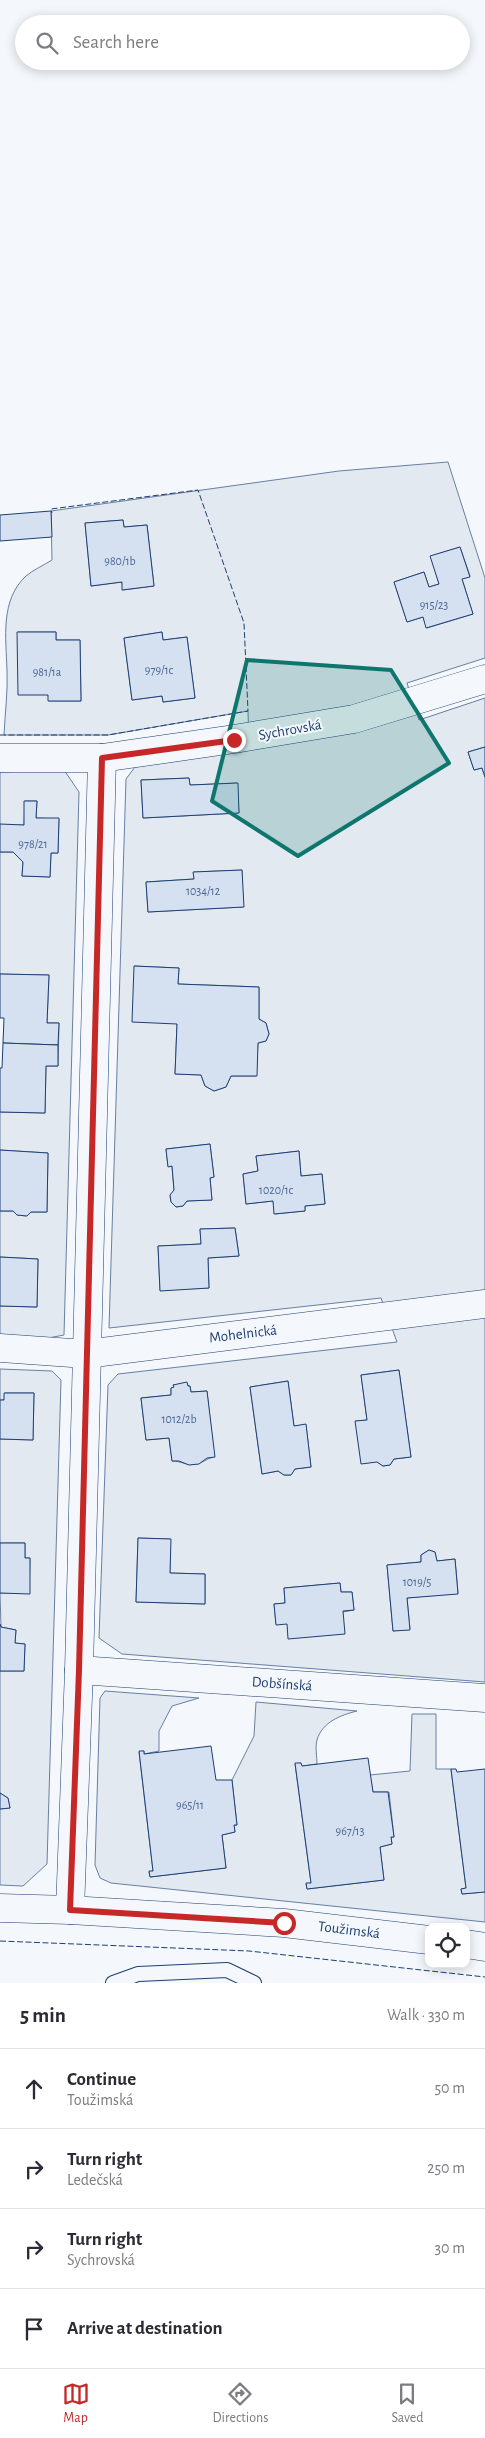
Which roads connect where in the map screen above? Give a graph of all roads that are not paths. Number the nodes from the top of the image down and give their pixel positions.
1 (485, 680) edge
2 (0, 758) edge
3 (102, 758) junction
4 (485, 1304) edge
5 (0, 1348) edge
6 (86, 1354) junction
7 (79, 1670) junction
8 (485, 1698) edge
9 (0, 1908) edge
10 (70, 1910) junction
11 (425, 1940) edge
12 (470, 1945) edge
13 (485, 1947) edge
14 (113, 1983) edge
15 (254, 1983) edge

1 - 3 street, Sychrovská
2 - 3 street, Sychrovská
3 - 6 street
4 - 6 street, Mohelnická
5 - 6 street, Mohelnická
6 - 7 street
7 - 8 street, Dobšínská
7 - 10 street
9 - 10 street, Toužimská
10 - 11 street, Toužimská
12 - 13 street
14 - 15 lane

